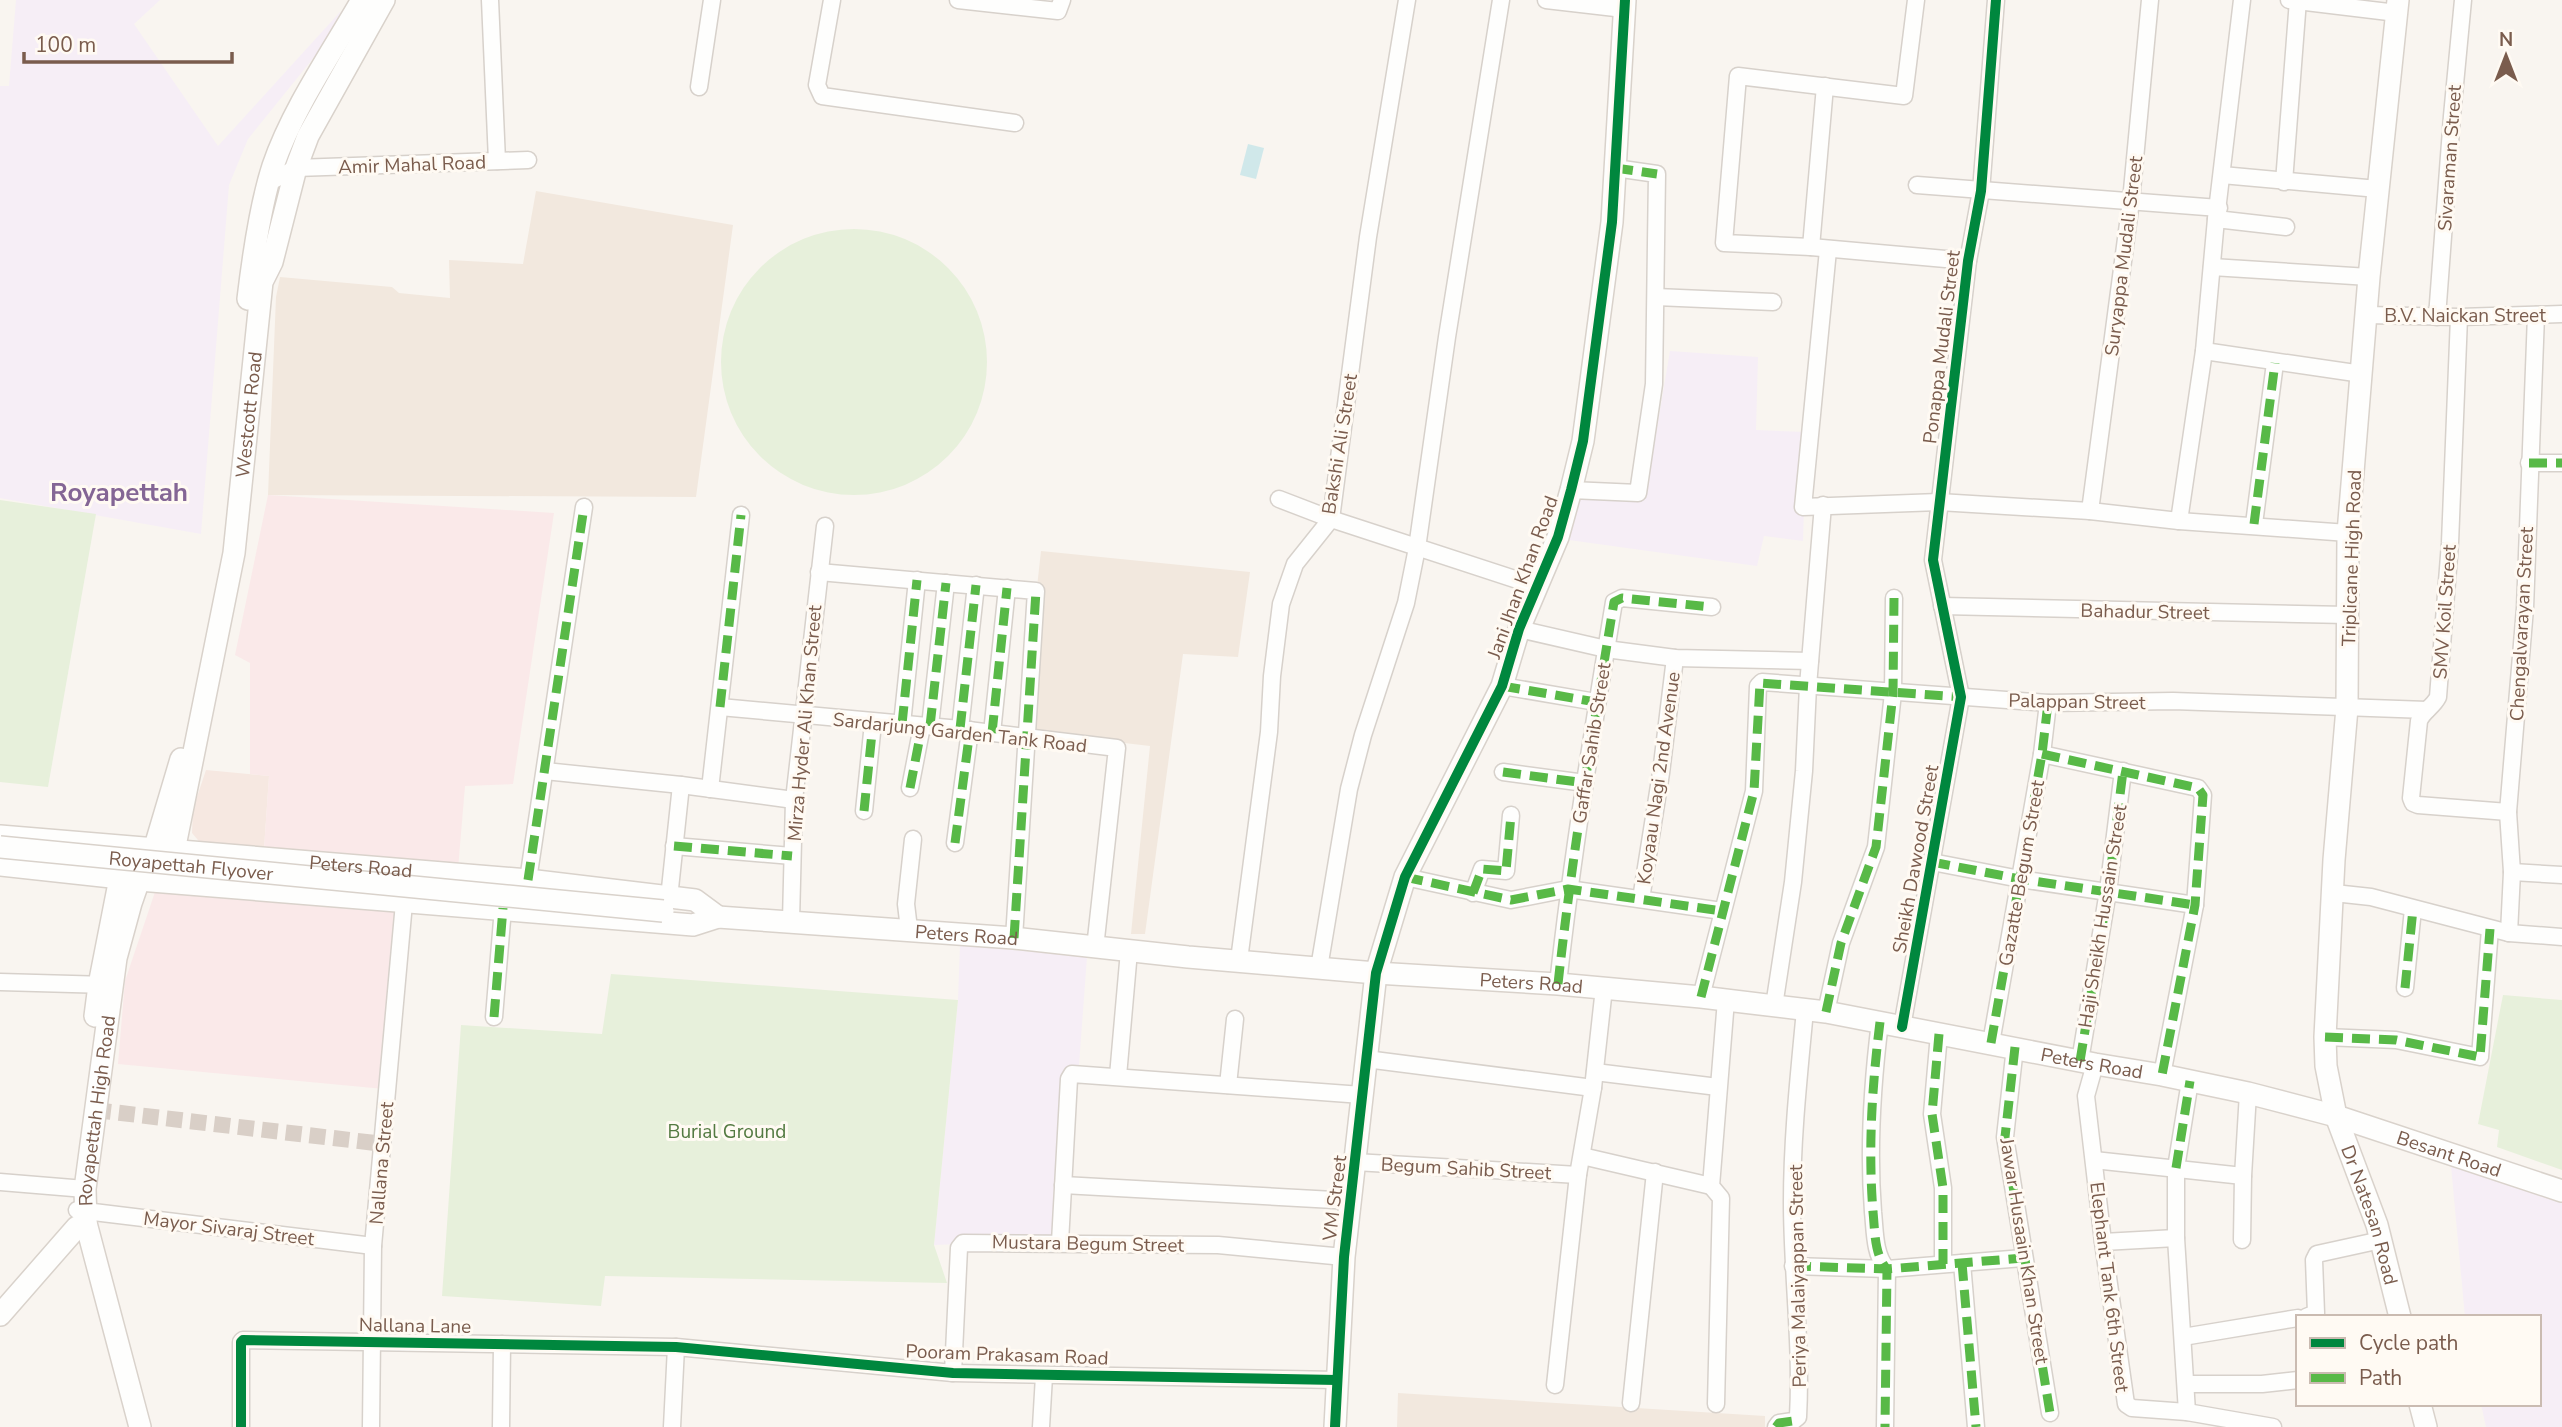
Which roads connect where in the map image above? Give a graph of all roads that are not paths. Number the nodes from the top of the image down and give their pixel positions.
1 (362, 0) edge
2 (384, 0) edge
3 (490, 0) edge
4 (712, 0) edge
5 (832, 0) edge
6 (958, 0) edge
7 (1407, 0) edge
8 (1501, 0) edge
9 (1546, 0) edge
10 (1916, 0) edge
11 (1996, 0) edge
12 (2150, 0) edge
13 (2242, 0) edge
14 (2289, 0) edge
15 (2297, 0) edge
16 (2463, 0) edge
17 (1625, 4) edge
18 (1060, 5) edge
19 (2398, 6) edge
20 (1825, 86) junction
21 (699, 87) dead end
22 (1015, 122) dead end
23 (528, 160) dead end
24 (497, 161) junction
25 (296, 168) junction
26 (1615, 168) junction
27 (2222, 175) junction
28 (270, 182) junction
29 (2284, 183) junction
30 (1917, 185) dead end
31 (2378, 189) junction
32 (1980, 191) junction
33 (2131, 201) junction
34 (2218, 213) junction
35 (2286, 227) dead end
36 (1811, 247) junction
37 (1828, 250) junction
38 (1968, 261) junction
39 (2212, 267) junction
40 (2369, 277) junction
41 (1656, 297) junction
42 (1773, 302) dead end
43 (2562, 314) edge
44 (2367, 315) junction
45 (2536, 315) junction
46 (2437, 317) junction
47 (2459, 317) junction
48 (2204, 351) junction
49 (2275, 363) junction
50 (2362, 374) junction
51 (2529, 463) junction
52 (2562, 463) edge
53 (1571, 490) junction
54 (1279, 499) dead end
55 (1939, 502) junction
56 (1823, 505) junction
57 (584, 507) dead end
58 (2090, 511) junction
59 (741, 515) dead end
60 (1331, 519) junction
61 (2179, 521) junction
62 (2254, 524) junction
63 (825, 526) dead end
64 (2348, 533) junction
65 (1418, 548) junction
66 (819, 572) junction
67 (917, 580) junction
68 (946, 583) junction
69 (976, 585) junction
70 (1536, 586) junction
71 (1007, 588) junction
72 (1894, 598) dead end
73 (1942, 606) junction
74 (1712, 607) dead end
75 (2347, 615) junction
76 (1519, 629) junction
77 (1606, 649) junction
78 (1675, 658) junction
79 (1810, 661) junction
80 (1502, 686) junction
81 (1808, 686) junction
82 (1893, 693) junction
83 (1961, 697) junction
84 (1596, 702) junction
85 (2048, 703) junction
86 (720, 707) junction
87 (2347, 708) junction
88 (2427, 710) junction
89 (802, 716) junction
90 (873, 723) junction
91 (902, 724) junction
92 (926, 726) junction
93 (965, 730) junction
94 (992, 733) junction
95 (1027, 738) junction
96 (2042, 754) junction
97 (545, 771) junction
98 (2123, 771) junction
99 (1503, 772) dead end
100 (1586, 783) junction
101 (681, 785) junction
102 (910, 788) dead end
103 (710, 789) junction
104 (794, 800) junction
105 (864, 811) dead end
106 (2508, 812) junction
107 (1511, 815) dead end
108 (0, 836) edge
109 (913, 839) dead end
110 (955, 843) dead end
111 (674, 846) junction
112 (0, 847) edge
113 (164, 850) junction
114 (792, 856) junction
115 (1932, 862) junction
116 (0, 865) edge
117 (409, 870) junction
118 (2512, 872) junction
119 (2562, 875) edge
120 (1405, 877) junction
121 (130, 879) junction
122 (2020, 879) junction
123 (528, 880) junction
124 (1568, 889) junction
125 (2108, 891) junction
126 (1473, 893) junction
127 (2334, 893) junction
128 (1640, 899) junction
129 (404, 900) junction
130 (666, 904) junction
131 (2195, 905) junction
132 (503, 908) junction
133 (2413, 909) junction
134 (1722, 911) junction
135 (718, 917) junction
136 (791, 921) junction
137 (909, 929) junction
138 (2490, 929) junction
139 (2509, 933) junction
140 (2562, 937) edge
141 (1014, 938) junction
142 (1095, 948) junction
143 (1129, 951) junction
144 (1239, 960) junction
145 (1319, 968) junction
146 (1376, 973) junction
147 (0, 982) edge
148 (1558, 984) junction
149 (106, 985) junction
150 (1604, 988) junction
151 (2405, 988) dead end
152 (1701, 997) junction
153 (1726, 1000) junction
154 (1774, 1006) junction
155 (1805, 1010) junction
156 (1826, 1012) junction
157 (494, 1017) dead end
158 (1235, 1018) dead end
159 (1880, 1022) junction
160 (1902, 1027) junction
161 (1939, 1034) junction
162 (2325, 1037) junction
163 (1991, 1043) junction
164 (2015, 1047) junction
165 (1366, 1059) junction
166 (2087, 1062) junction
167 (2162, 1075) junction
168 (1118, 1076) junction
169 (1594, 1080) junction
170 (2190, 1081) junction
171 (1228, 1085) junction
172 (1718, 1087) junction
173 (2248, 1093) junction
174 (1362, 1096) junction
175 (2336, 1116) junction
176 (1582, 1156) junction
177 (2094, 1160) junction
178 (1355, 1162) junction
179 (2176, 1168) junction
180 (1656, 1172) junction
181 (1577, 1175) junction
182 (2243, 1176) junction
183 (0, 1182) edge
184 (1063, 1185) junction
185 (1711, 1186) junction
186 (2562, 1191) edge
187 (1352, 1201) junction
188 (81, 1208) junction
189 (2176, 1238) junction
190 (2242, 1240) dead end
191 (2381, 1240) junction
192 (1060, 1242) junction
193 (2103, 1242) junction
194 (373, 1245) junction
195 (1344, 1257) junction
196 (2023, 1258) junction
197 (1962, 1263) junction
198 (1943, 1264) junction
199 (1793, 1266) junction
200 (1887, 1269) junction
201 (0, 1315) edge
202 (2311, 1315) edge
203 (2400, 1315) edge
204 (2296, 1318) edge
205 (2183, 1337) junction
206 (371, 1341) junction
207 (502, 1344) junction
208 (676, 1347) junction
209 (953, 1373) junction
210 (1044, 1376) junction
211 (1337, 1380) junction
212 (2296, 1380) edge
213 (2187, 1384) junction
214 (1555, 1385) dead end
215 (1630, 1403) dead end
216 (1716, 1404) dead end
217 (2421, 1406) edge
218 (2187, 1412) junction
219 (2050, 1413) dead end
220 (129, 1427) edge
221 (139, 1427) edge
222 (241, 1427) edge
223 (371, 1427) edge
224 (501, 1427) edge
225 (672, 1427) edge
226 (1041, 1427) edge
227 (1335, 1427) edge
228 (1776, 1427) edge
229 (1885, 1427) edge
230 (1976, 1427) edge
231 (2273, 1427) edge
232 (2426, 1427) edge

1 - 28 main road, Westcott Road
2 - 25 main road, Westcott Road
3 - 24 street
4 - 21 street
5 - 22 street
6 - 18 street
7 - 60 street, Bakshi Ali Street
8 - 65 street
9 - 17 street
10 - 20 street
11 - 32 street, Ponappa Mudali Street
12 - 33 street, Suryappa Mudali Street
13 - 27 street
14 - 15 street
15 - 19 street
15 - 29 street
16 - 46 street, Sivaraman Street
17 - 26 main road, Jani Jhan Khan Road
19 - 31 main road, Triplicane High Road
20 - 36 street
20 - 36 street
23 - 24 street, Amir Mahal Road
24 - 25 street, Amir Mahal Road
25 - 28 street
25 - 113 main road, Westcott Road
26 - 41 street
26 - 53 main road, Jani Jhan Khan Road
27 - 29 street
27 - 34 street
28 - 113 main road, Westcott Road
29 - 31 street
30 - 32 street
31 - 40 main road, Triplicane High Road
32 - 33 street
32 - 38 street, Ponappa Mudali Street
33 - 34 street
33 - 58 street, Suryappa Mudali Street
34 - 35 street
34 - 39 street
36 - 37 street
37 - 38 street
37 - 56 street
38 - 55 street, Ponappa Mudali Street
39 - 40 street
39 - 48 street
40 - 44 main road, Triplicane High Road
41 - 42 street
41 - 53 street
43 - 45 street, B.V. Naickan Street
44 - 46 street, B.V. Naickan Street
44 - 50 main road, Triplicane High Road
45 - 47 street, B.V. Naickan Street
45 - 51 street, Chengalvarayan Street
46 - 47 street, B.V. Naickan Street
47 - 88 street, SMV Koil Street
48 - 49 street
48 - 61 street
49 - 50 street
49 - 62 street
50 - 64 main road, Triplicane High Road
51 - 52 street
51 - 106 street, Chengalvarayan Street
53 - 70 main road, Jani Jhan Khan Road
54 - 60 street
55 - 56 street
55 - 58 street
55 - 73 street, Ponappa Mudali Street
56 - 79 street
57 - 97 street
58 - 61 street
59 - 86 street
60 - 65 street
60 - 144 street, Bakshi Ali Street
61 - 62 street
62 - 64 street
63 - 66 street, Mirza Hyder Ali Khan Street
64 - 75 main road, Triplicane High Road
65 - 70 street
65 - 145 street
66 - 67 street
66 - 89 street, Mirza Hyder Ali Khan Street
67 - 68 street
67 - 91 street
68 - 69 street
68 - 92 street
69 - 71 street
69 - 93 street
70 - 76 main road, Jani Jhan Khan Road
71 - 94 street
71 - 95 street
72 - 82 street
73 - 75 street, Bahadur Street
73 - 83 street, Ponappa Mudali Street
74 - 77 street, Gaffar Sahib Street
75 - 87 main road, Triplicane High Road
76 - 77 street
76 - 80 main road, Jani Jhan Khan Road
77 - 78 street
77 - 84 street, Gaffar Sahib Street
78 - 79 street
78 - 128 street, Koyaau Nagi 2nd Avenue
79 - 81 street
80 - 84 street
80 - 120 main road, Jani Jhan Khan Road
81 - 82 street, Palappan Street
81 - 134 street, Palappan Street
81 - 154 street
82 - 83 street, Palappan Street
82 - 156 street
83 - 85 street, Palappan Street
83 - 115 street, Sheikh Dawood Street
84 - 100 street, Gaffar Sahib Street
85 - 87 street, Palappan Street
85 - 96 street, Gazatte Begum Street
86 - 89 street, Sardarjung Garden Tank Road
86 - 103 street
87 - 88 street, Palappan Street
87 - 127 main road, Triplicane High Road
88 - 106 street, SMV Koil Street
89 - 90 street, Sardarjung Garden Tank Road
89 - 104 street, Mirza Hyder Ali Khan Street
90 - 91 street, Sardarjung Garden Tank Road
90 - 105 street
91 - 92 street, Sardarjung Garden Tank Road
92 - 93 street, Sardarjung Garden Tank Road
92 - 102 street
93 - 94 street, Sardarjung Garden Tank Road
93 - 110 street
94 - 95 street, Sardarjung Garden Tank Road
95 - 141 street
95 - 142 street, Sardarjung Garden Tank Road
96 - 98 street
96 - 122 street, Gazatte Begum Street
97 - 101 street
97 - 123 street
98 - 125 street, Haji Sheikh Hussain Street
98 - 131 street
99 - 100 street
100 - 124 street, Gaffar Sahib Street
101 - 103 street
101 - 111 street
103 - 104 street
104 - 114 street, Mirza Hyder Ali Khan Street
106 - 118 street, Chengalvarayan Street
107 - 126 street
108 - 113 main road, Peters Road
109 - 137 street
111 - 114 street
111 - 130 street
112 - 130 main road, Royapettah Flyover, bridge
113 - 117 main road, Peters Road
113 - 121 main road
114 - 136 street, Mirza Hyder Ali Khan Street
115 - 122 street
115 - 160 street, Sheikh Dawood Street
116 - 121 main road, Peters Road
117 - 123 main road, Peters Road
117 - 129 street, Nallana Street
118 - 119 street
118 - 139 street, Chengalvarayan Street
120 - 126 street
120 - 146 main road, Jani Jhan Khan Road
121 - 129 main road, Peters Road
121 - 149 main road, Royapettah High Road
122 - 125 street
122 - 163 street, Gazatte Begum Street
123 - 130 main road, Peters Road
124 - 126 street
124 - 128 street
124 - 148 street, Gaffar Sahib Street
125 - 131 street
125 - 166 street, Haji Sheikh Hussain Street
127 - 133 street
127 - 162 main road, Triplicane High Road
128 - 134 street
129 - 132 main road, Peters Road
129 - 194 street, Nallana Street
130 - 135 main road, Royapettah Flyover
131 - 167 street
132 - 135 main road, Peters Road
132 - 157 street
133 - 138 street
133 - 151 street
134 - 152 street
135 - 136 main road, Peters Road
136 - 137 main road, Peters Road
137 - 141 main road, Peters Road
138 - 139 street
138 - 162 street
139 - 140 street
141 - 142 main road, Peters Road
142 - 143 main road, Peters Road
143 - 144 main road, Peters Road
143 - 168 street
144 - 145 main road, Peters Road
145 - 146 main road, Peters Road
146 - 148 main road, Peters Road
146 - 165 main road, VM Street
147 - 149 street
148 - 150 main road, Peters Road
149 - 188 main road, Royapettah High Road
150 - 152 main road, Peters Road
150 - 169 street
152 - 153 main road, Peters Road
153 - 154 main road, Peters Road
153 - 172 street
154 - 155 main road, Peters Road
155 - 156 main road, Peters Road
155 - 199 street, Periya Malaiyappan Street
156 - 159 main road, Peters Road
158 - 171 street
159 - 160 main road, Peters Road
159 - 200 street
160 - 161 main road, Peters Road
161 - 163 main road, Peters Road
161 - 198 street
162 - 175 main road, Triplicane High Road
163 - 164 main road, Peters Road
164 - 166 main road, Peters Road
164 - 196 street, Jawar Husaain Khan Street
165 - 169 street
165 - 174 main road, VM Street
166 - 167 main road, Peters Road
166 - 177 street, Elephant Tank 6th Street
167 - 170 main road, Peters Road
168 - 171 street
168 - 184 street
169 - 172 street
169 - 176 street
170 - 173 main road, Peters Road
170 - 179 street
171 - 174 street
172 - 185 street
173 - 175 main road, Peters Road
173 - 182 street
174 - 178 main road, VM Street
175 - 186 main road, Besant Road
175 - 191 main road, Dr Natesan Road
176 - 180 street
176 - 181 street
177 - 179 street
177 - 193 street, Elephant Tank 6th Street
178 - 181 street, Begum Sahib Street
178 - 187 main road, VM Street
179 - 182 street
179 - 189 street
180 - 185 street
180 - 215 street
181 - 214 street
182 - 190 street
183 - 188 street, Mayor Sivaraj Street
184 - 187 street
184 - 192 street
185 - 216 street
187 - 195 main road, VM Street
188 - 194 street, Mayor Sivaraj Street
188 - 201 main road
188 - 220 main road, Royapettah High Road
188 - 221 main road, Royapettah High Road
189 - 193 street
189 - 205 street
191 - 202 street
191 - 203 main road, Dr Natesan Road
192 - 195 street, Mustara Begum Street
192 - 209 street, Mustara Begum Street
193 - 218 street, Elephant Tank 6th Street
194 - 206 street, Nallana Street
195 - 211 main road, VM Street
196 - 197 street
196 - 219 street, Jawar Husaain Khan Street
197 - 198 street
197 - 230 street
198 - 200 street
199 - 200 street
199 - 228 street, Periya Malaiyappan Street
200 - 229 street
204 - 205 street
205 - 213 street
206 - 207 street, Nallana Lane
206 - 222 street, Nallana Lane
206 - 223 street, Nallana Street
207 - 208 street, Nallana Lane
207 - 224 street
208 - 209 street, Pooram Prakasam Road
208 - 225 street
209 - 210 street, Pooram Prakasam Road
210 - 211 street, Pooram Prakasam Road
210 - 226 street
211 - 227 main road, VM Street
212 - 213 street
213 - 218 street
217 - 232 main road
218 - 231 street, Elephant Tank 6th Street

